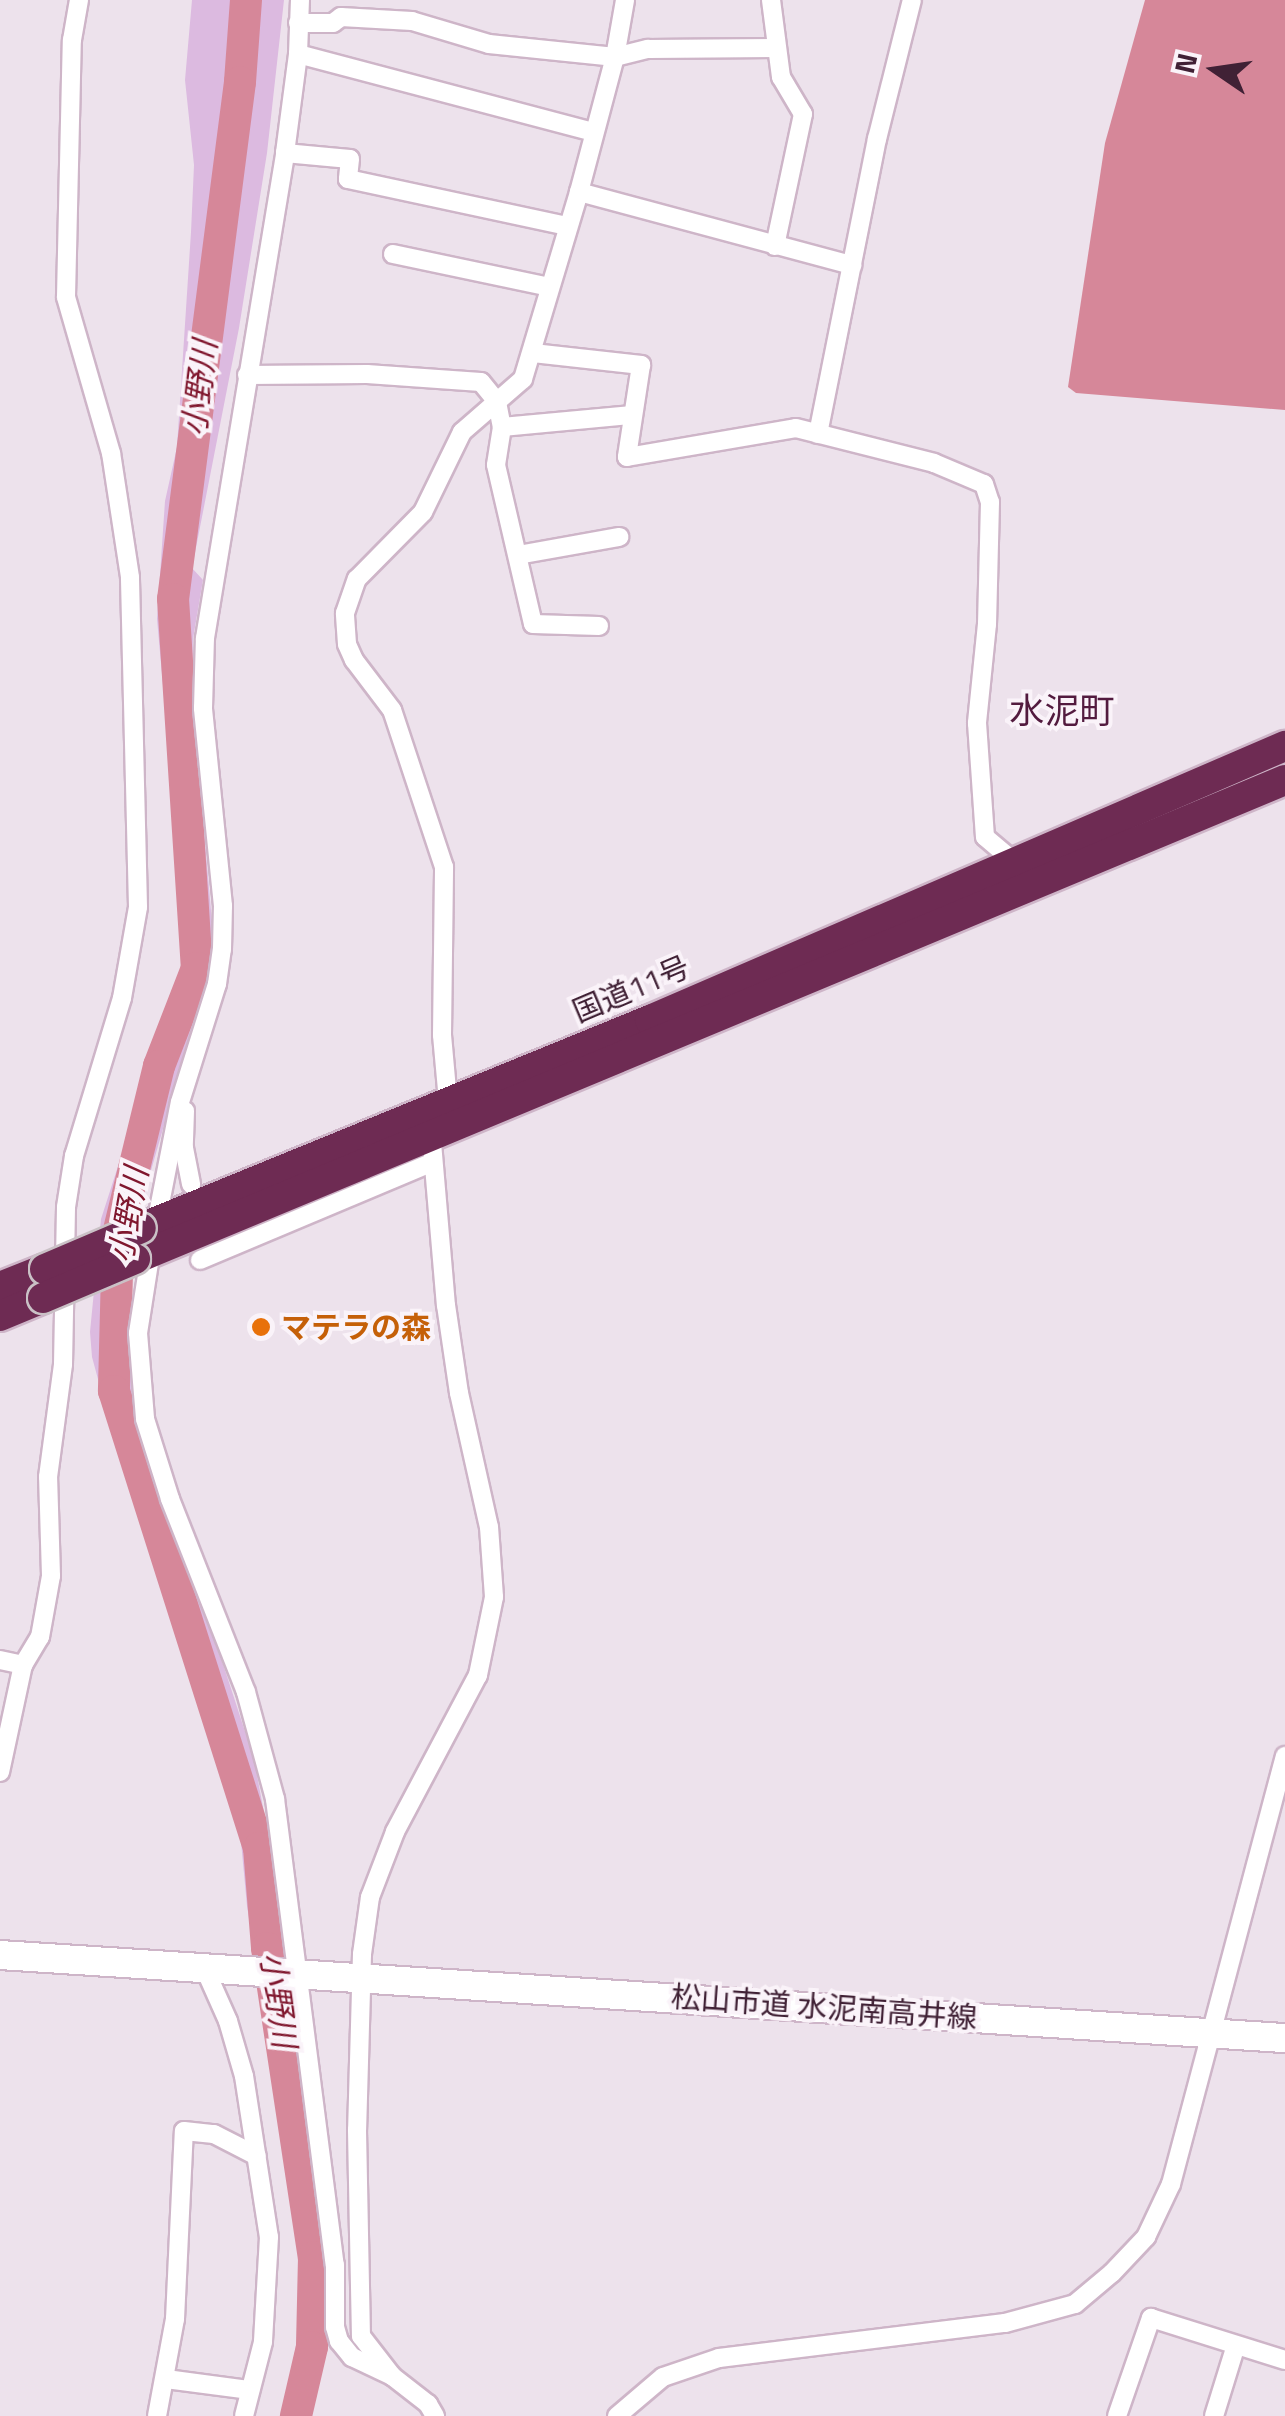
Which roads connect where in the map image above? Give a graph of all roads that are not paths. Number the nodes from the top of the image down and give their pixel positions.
1 (70, 0) edge
2 (79, 0) edge
3 (300, 0) edge
4 (625, 0) edge
5 (771, 0) edge
6 (912, 0) edge
7 (298, 23) junction
8 (72, 40) junction
9 (775, 48) junction
10 (298, 54) junction
11 (615, 57) junction
12 (594, 132) junction
13 (285, 154) junction
14 (578, 192) junction
15 (567, 226) junction
16 (775, 246) junction
17 (393, 254) dead end
18 (852, 266) junction
19 (549, 288) junction
20 (532, 354) junction
21 (247, 375) junction
22 (497, 402) junction
23 (632, 415) junction
24 (502, 427) junction
25 (818, 434) junction
26 (619, 537) dead end
27 (518, 556) junction
28 (598, 626) dead end
29 (1285, 746) edge
30 (1285, 780) edge
31 (1028, 873) junction
32 (448, 1101) junction
33 (180, 1102) junction
34 (430, 1149) junction
35 (191, 1184) dead end
36 (146, 1241) junction
37 (200, 1260) dead end
38 (44, 1284) junction
39 (0, 1287) edge
40 (0, 1316) edge
41 (0, 1660) edge
42 (23, 1664) junction
43 (1285, 1756) edge
44 (0, 1772) edge
45 (0, 1955) edge
46 (204, 1968) junction
47 (294, 1974) junction
48 (362, 1978) junction
49 (1213, 2033) junction
50 (1285, 2038) edge
51 (257, 2156) junction
52 (1236, 2345) junction
53 (1285, 2360) edge
54 (392, 2376) junction
55 (166, 2379) junction
56 (250, 2390) junction
57 (157, 2416) edge
58 (244, 2416) edge
59 (435, 2416) edge
60 (617, 2416) edge
61 (1117, 2416) edge
62 (1214, 2416) edge

1 - 8 street
2 - 8 street
3 - 7 street
4 - 11 street
5 - 9 street
6 - 18 street
7 - 10 street
7 - 11 street
8 - 42 street
9 - 11 street
9 - 16 street
10 - 12 street
10 - 13 street
11 - 12 street
12 - 14 street
13 - 15 street
13 - 21 street
14 - 15 street
14 - 16 street
15 - 19 street
16 - 18 street
17 - 19 street
18 - 25 street
19 - 20 street
20 - 22 street
20 - 23 street
21 - 22 street
21 - 33 street
22 - 24 street
22 - 32 street
23 - 24 street
23 - 25 street
24 - 27 street
25 - 31 street
26 - 27 street
27 - 28 street
29 - 31 highway, 国道11号
30 - 31 highway, 国道11号
31 - 32 highway, 国道11号
31 - 34 highway, 国道11号
32 - 34 street
32 - 36 highway, 国道11号
33 - 35 street
33 - 36 street
34 - 36 highway, 国道11号
34 - 37 street
34 - 48 street
36 - 38 highway, 国道11号, bridge
36 - 47 street
38 - 39 highway, 国道11号
38 - 40 highway, 国道11号
41 - 42 street
42 - 44 street
43 - 49 street
45 - 46 street, 松山市道 水泥南高井線
46 - 47 street, 松山市道 水泥南高井線
46 - 51 street
47 - 48 street, 松山市道 水泥南高井線
47 - 54 street
48 - 49 street, 松山市道 水泥南高井線
48 - 54 street
49 - 50 street, 松山市道 水泥南高井線
49 - 60 street
51 - 55 street
51 - 56 street
52 - 53 street
52 - 61 street
52 - 62 street
54 - 59 street
55 - 56 street
55 - 57 street
56 - 58 street

